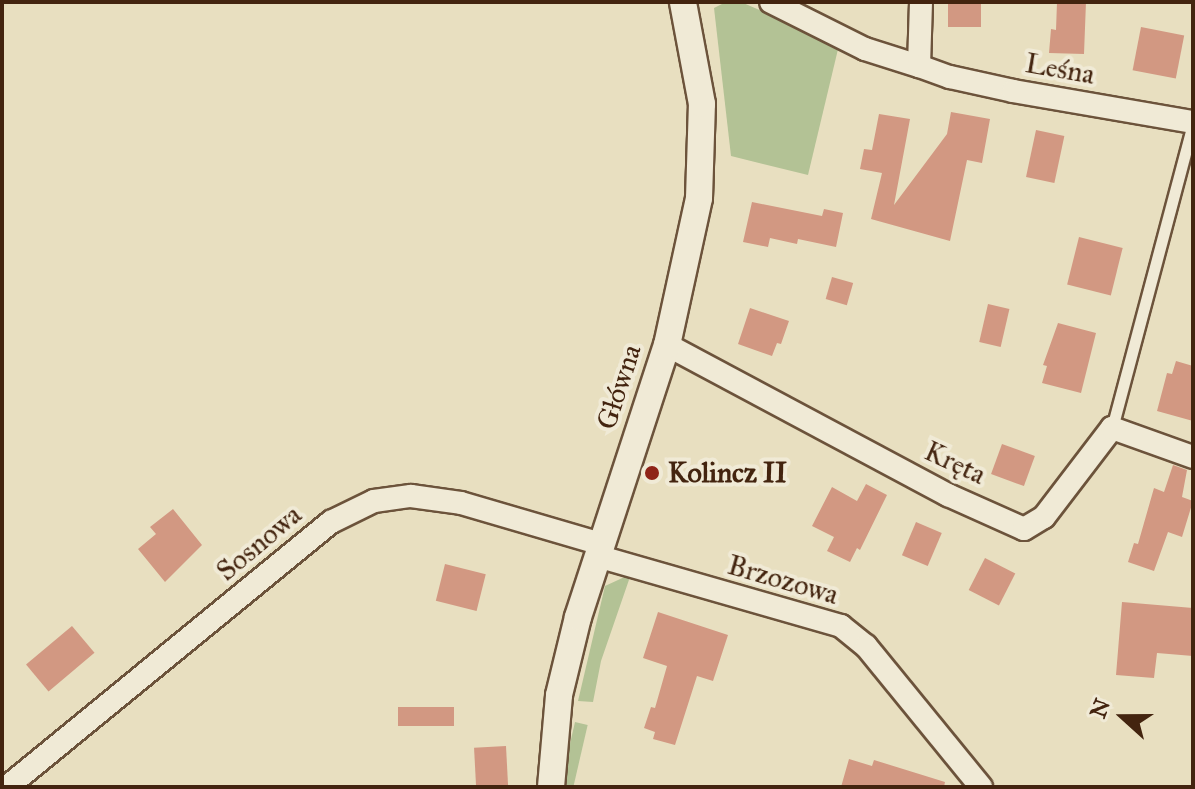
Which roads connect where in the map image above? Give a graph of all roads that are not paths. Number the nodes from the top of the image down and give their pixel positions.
1 (683, 2) edge
2 (771, 2) edge
3 (921, 2) edge
4 (919, 66) junction
5 (1193, 123) edge
6 (667, 345) junction
7 (1112, 428) junction
8 (1193, 457) edge
9 (599, 550) junction
10 (7, 787) edge
11 (551, 787) edge
12 (981, 787) edge

1 - 6 street, Główna
2 - 4 street, Leśna
3 - 4 street
4 - 5 street, Leśna
5 - 7 lane
6 - 7 street, Kręta
6 - 9 street, Główna
7 - 8 street
9 - 10 street, Sosnowa
9 - 11 street, Główna
9 - 12 street, Brzozowa

